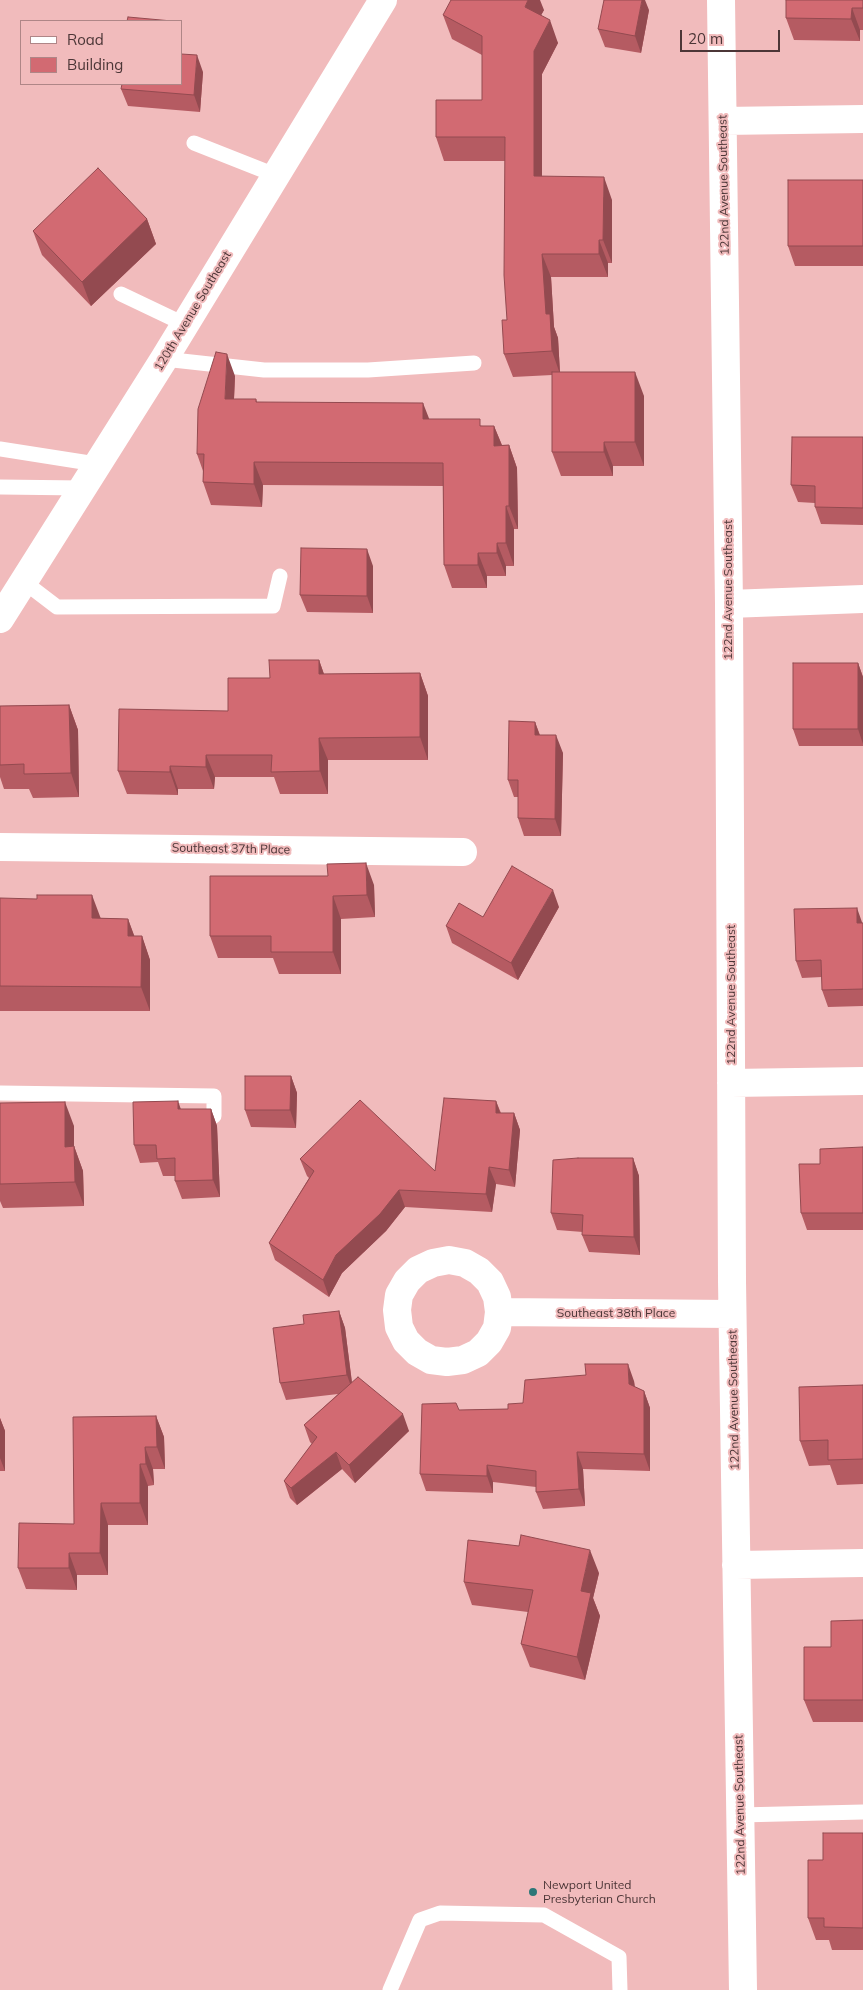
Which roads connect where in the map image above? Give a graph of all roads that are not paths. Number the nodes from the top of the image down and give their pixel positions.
1 (382, 0) edge
2 (720, 0) edge
3 (863, 118) edge
4 (723, 121) junction
5 (194, 143) dead end
6 (275, 175) junction
7 (121, 294) dead end
8 (184, 324) junction
9 (164, 359) junction
10 (474, 362) dead end
11 (0, 449) edge
12 (96, 464) junction
13 (0, 487) edge
14 (82, 488) junction
15 (280, 576) dead end
16 (23, 581) junction
17 (863, 599) edge
18 (729, 604) junction
19 (0, 619) edge
20 (0, 847) edge
21 (463, 852) dead end
22 (863, 1081) edge
23 (731, 1083) junction
24 (0, 1093) edge
25 (214, 1116) dead end
26 (499, 1312) dead end
27 (732, 1314) junction
28 (863, 1563) edge
29 (736, 1565) junction
30 (863, 1812) edge
31 (740, 1814) junction
32 (390, 1990) edge
33 (620, 1990) edge
34 (743, 1990) edge

1 - 6 street, 120th Avenue Southeast
2 - 4 street, 122nd Avenue Southeast
3 - 4 street
4 - 18 street, 122nd Avenue Southeast
5 - 6 lane
6 - 8 street, 120th Avenue Southeast
7 - 8 lane
8 - 9 street, 120th Avenue Southeast
9 - 10 lane
9 - 12 street, 120th Avenue Southeast
11 - 12 lane
12 - 14 street, 120th Avenue Southeast
13 - 14 lane
14 - 16 street, 120th Avenue Southeast
15 - 16 lane
16 - 19 street, 120th Avenue Southeast
17 - 18 street
18 - 23 street, 122nd Avenue Southeast
20 - 21 street, Southeast 37th Place
22 - 23 street
23 - 27 street, 122nd Avenue Southeast
24 - 25 lane
26 - 27 street, Southeast 38th Place
27 - 29 street, 122nd Avenue Southeast
28 - 29 street
29 - 31 street, 122nd Avenue Southeast
30 - 31 lane
31 - 34 street, 122nd Avenue Southeast
32 - 33 lane

